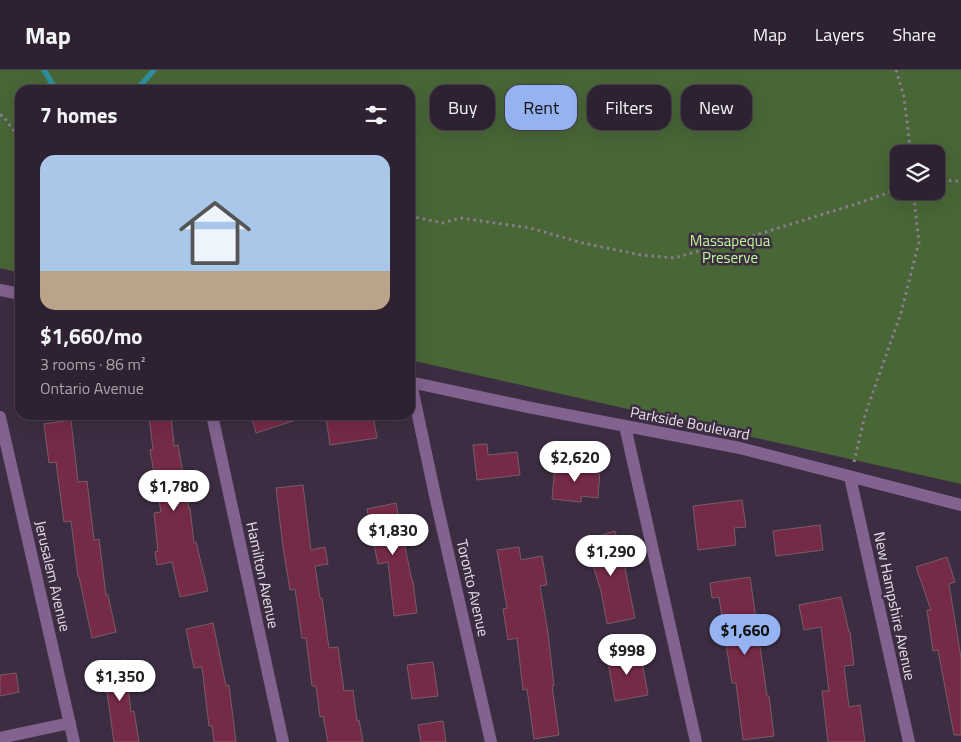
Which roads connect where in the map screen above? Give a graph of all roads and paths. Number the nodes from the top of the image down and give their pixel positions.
1 (896, 70) edge
2 (0, 115) edge
3 (15, 132) edge
4 (910, 145) edge
5 (945, 180) edge
6 (961, 181) edge
7 (890, 192) edge
8 (914, 200) edge
9 (415, 217) edge
10 (0, 290) edge
11 (15, 293) edge
12 (415, 383) edge
13 (415, 405) edge
14 (0, 417) edge
15 (213, 420) edge
16 (626, 426) junction
17 (850, 477) junction
18 (961, 505) edge
19 (70, 723) junction
20 (0, 738) edge
21 (74, 742) edge
22 (283, 742) edge
23 (491, 742) edge
24 (696, 742) edge
25 (909, 742) edge

1 - 4 path
2 - 3 path
5 - 6 path
7 - 9 path
8 - 17 path
10 - 11 street
12 - 16 street, Parkside Boulevard
13 - 23 street, Toronto Avenue
14 - 19 street, Jerusalem Avenue
15 - 22 street, Hamilton Avenue
16 - 17 street, Parkside Boulevard
16 - 24 street
17 - 18 street, Parkside Boulevard
17 - 25 street, New Hampshire Avenue
19 - 20 street
19 - 21 street, Jerusalem Avenue

